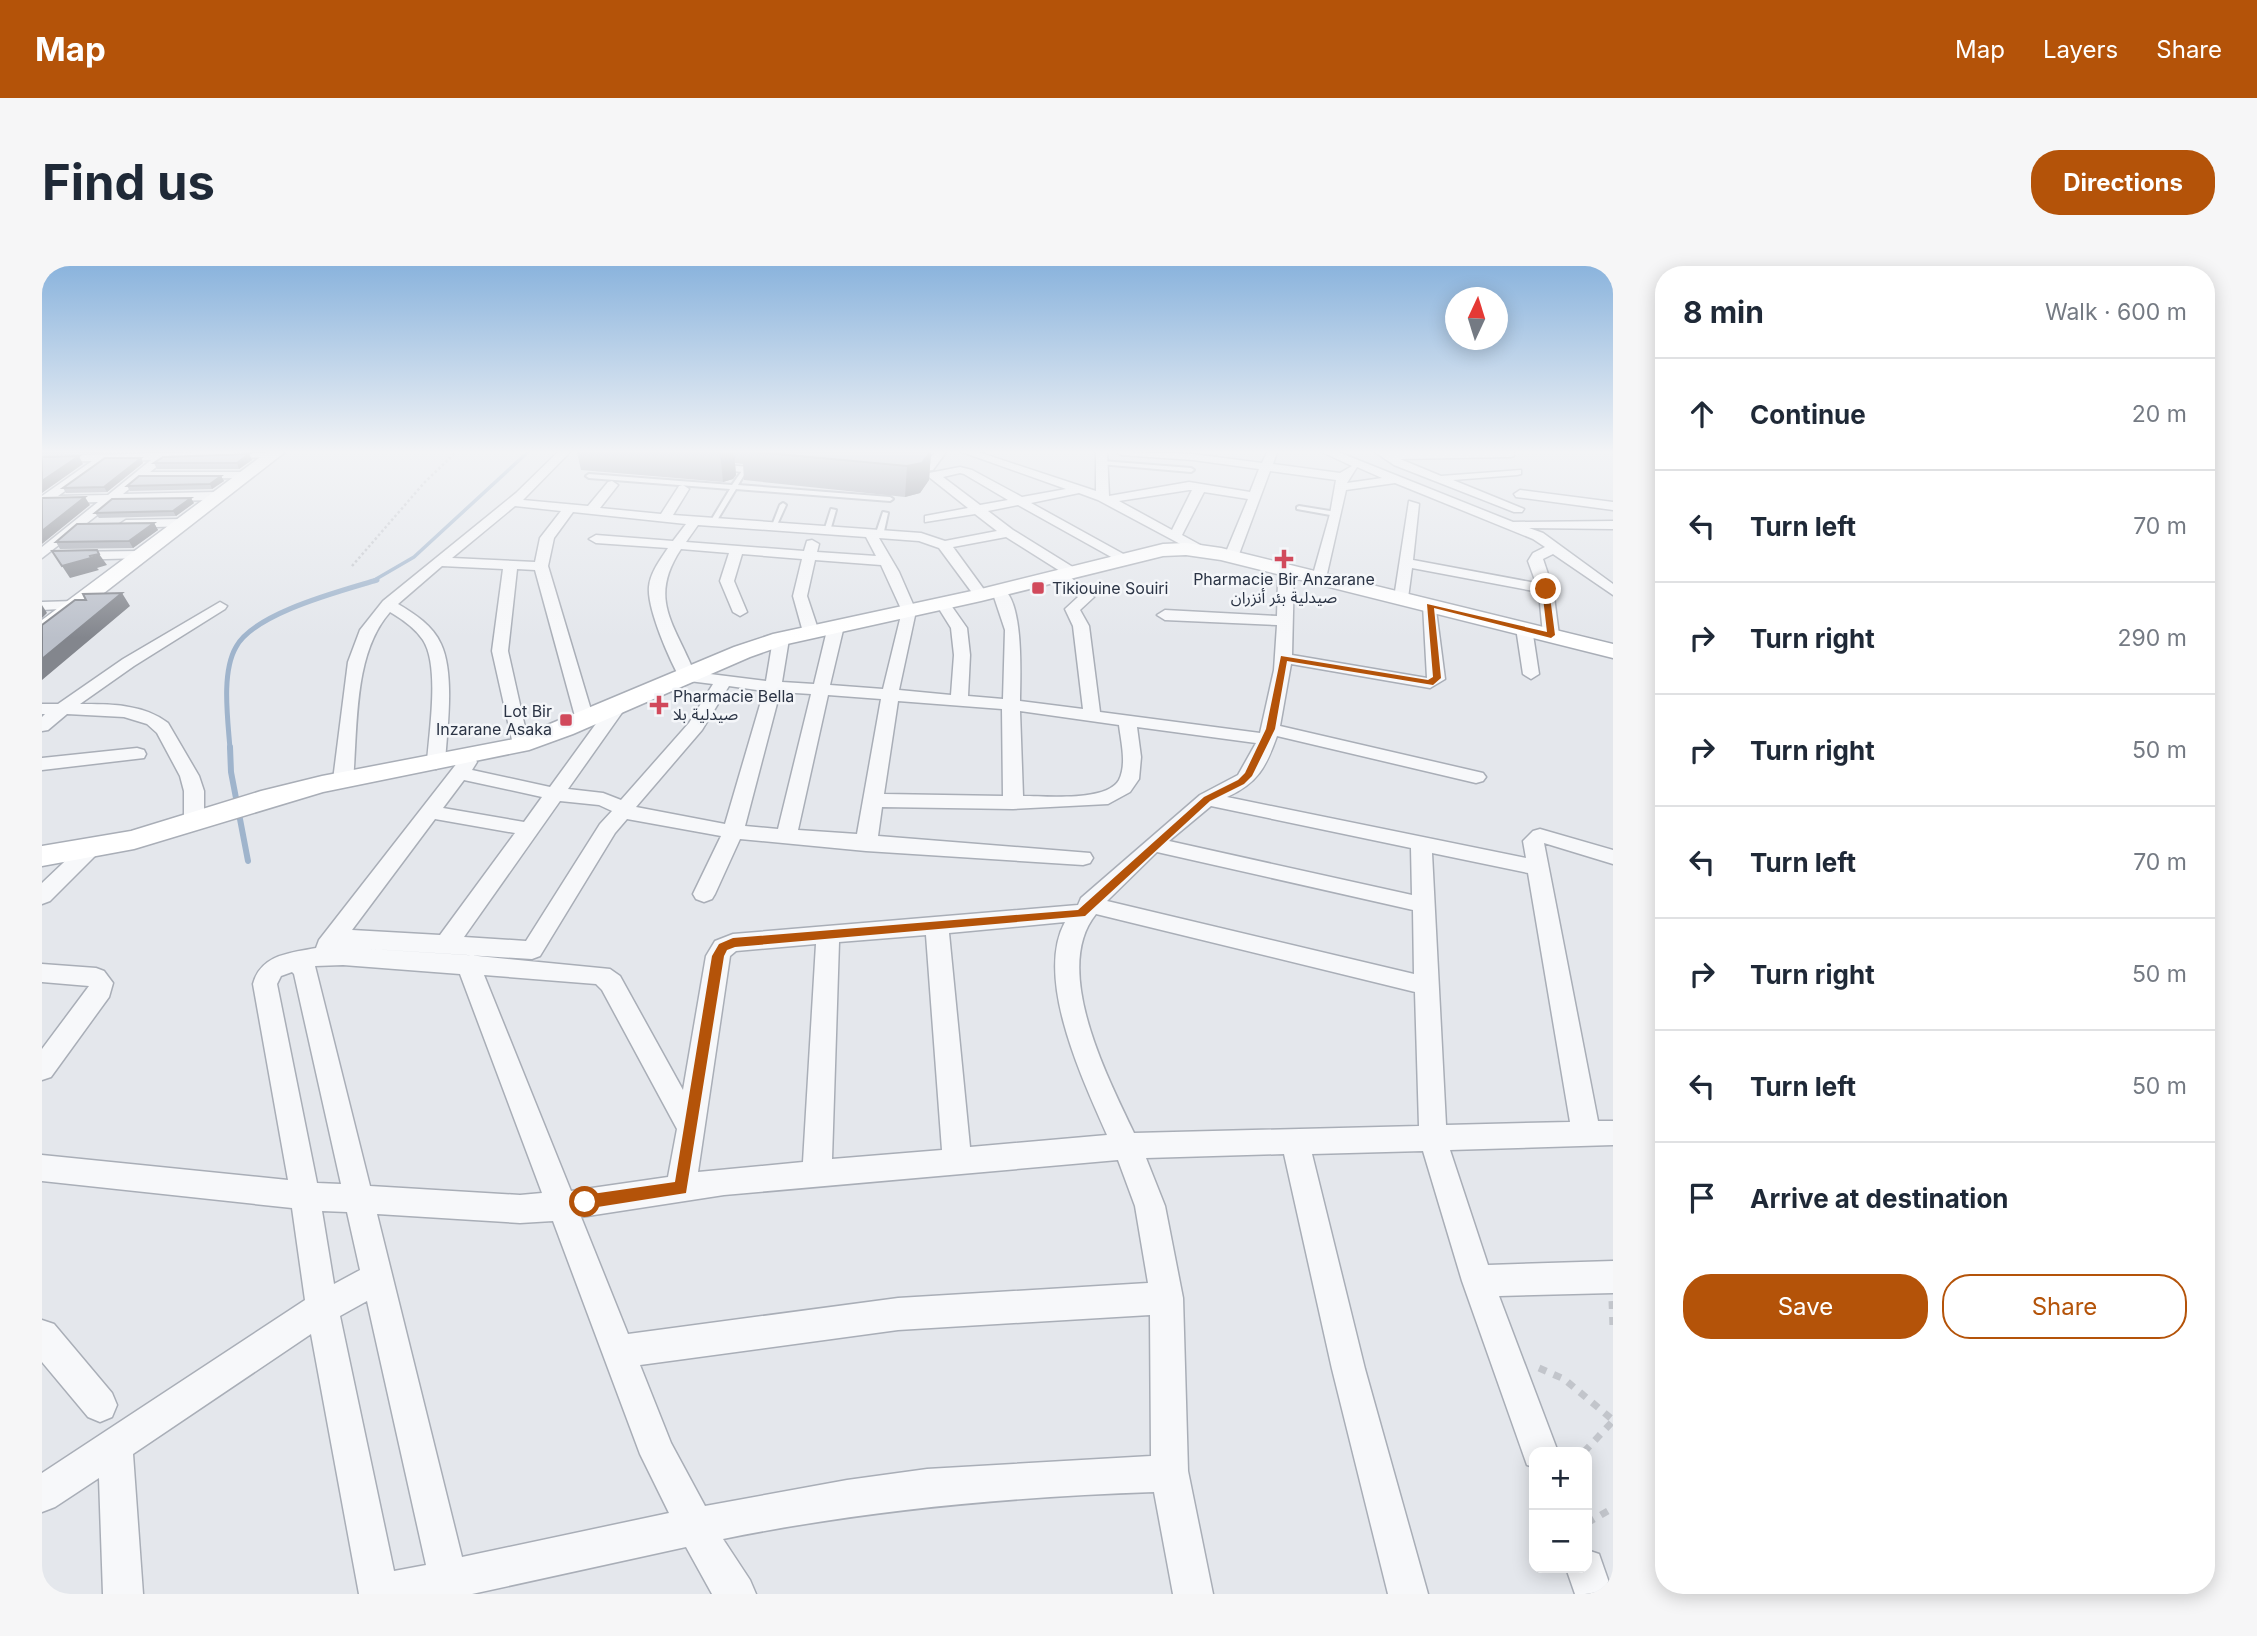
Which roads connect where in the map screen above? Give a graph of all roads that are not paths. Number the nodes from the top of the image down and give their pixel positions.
1 (91, 514) edge
2 (193, 514) edge
3 (495, 514) edge
4 (565, 514) edge
5 (613, 514) edge
6 (624, 514) edge
7 (667, 514) edge
8 (718, 514) edge
9 (779, 514) edge
10 (831, 514) edge
11 (885, 514) edge
12 (956, 514) edge
13 (983, 514) edge
14 (1041, 514) edge
15 (1135, 514) edge
16 (1184, 514) edge
17 (1247, 514) edge
18 (1336, 514) edge
19 (1412, 514) edge
20 (1487, 514) edge
21 (1523, 514) edge
22 (665, 518) junction
23 (929, 519) dead end
24 (695, 521) junction
25 (713, 522) junction
26 (1530, 522) junction
27 (181, 523) junction
28 (1513, 524) junction
29 (77, 525) junction
30 (1613, 525) edge
31 (773, 527) junction
32 (821, 531) junction
33 (1008, 533) junction
34 (875, 535) junction
35 (1176, 535) junction
36 (596, 539) junction
37 (944, 545) junction
38 (676, 546) junction
39 (1554, 548) junction
40 (1199, 550) junction
41 (736, 551) junction
42 (138, 555) junction
43 (587, 555) dead end
44 (44, 557) edge
45 (807, 557) junction
46 (1231, 557) junction
47 (1122, 559) junction
48 (885, 561) junction
49 (439, 562) junction
50 (1405, 563) junction
51 (510, 566) junction
52 (541, 566) junction
53 (1287, 570) junction
54 (1587, 572) junction
55 (1613, 572) edge
56 (1065, 574) junction
57 (1319, 578) junction
58 (1546, 589) junction
59 (1613, 591) edge
60 (990, 593) junction
61 (1401, 598) junction
62 (387, 604) junction
63 (943, 604) junction
64 (74, 605) junction
65 (1430, 605) junction
66 (42, 606) edge
67 (220, 606) dead end
68 (909, 611) junction
69 (740, 612) dead end
70 (1165, 615) dead end
71 (1285, 621) junction
72 (836, 626) junction
73 (1524, 628) junction
74 (42, 630) edge
75 (811, 632) junction
76 (1551, 635) junction
77 (780, 639) junction
78 (1613, 651) edge
79 (1284, 658) junction
80 (1531, 674) dead end
81 (687, 676) junction
82 (723, 682) junction
83 (773, 687) junction
84 (821, 689) junction
85 (890, 694) junction
86 (959, 700) junction
87 (1011, 705) junction
88 (617, 707) junction
89 (42, 709) edge
90 (61, 709) junction
91 (1092, 715) junction
92 (584, 720) junction
93 (1128, 720) junction
94 (42, 726) edge
95 (1268, 734) junction
96 (520, 745) junction
97 (136, 754) dead end
98 (436, 763) junction
99 (42, 764) edge
100 (466, 764) junction
101 (1476, 777) dead end
102 (344, 780) junction
103 (555, 794) junction
104 (1207, 799) junction
105 (873, 800) junction
106 (1013, 803) junction
107 (624, 810) junction
108 (429, 812) junction
109 (196, 819) junction
110 (529, 829) junction
111 (733, 832) junction
112 (786, 836) junction
113 (1421, 843) junction
114 (866, 844) junction
115 (1155, 845) junction
116 (89, 850) junction
117 (42, 856) edge
118 (1613, 857) edge
119 (1083, 858) dead end
120 (1538, 868) junction
121 (704, 894) dead end
122 (42, 896) edge
123 (1424, 905) junction
124 (1085, 909) junction
125 (937, 925) junction
126 (828, 934) junction
127 (334, 937) junction
128 (457, 955) junction
129 (305, 959) junction
130 (42, 973) edge
131 (1427, 986) junction
132 (42, 1069) edge
133 (691, 1129) junction
134 (1600, 1133) edge
135 (1433, 1139) junction
136 (1296, 1143) junction
137 (1128, 1146) junction
138 (957, 1161) junction
139 (42, 1168) edge
140 (817, 1174) junction
141 (681, 1188) junction
142 (305, 1196) junction
143 (359, 1200) junction
144 (564, 1206) junction
145 (1613, 1277) edge
146 (376, 1279) junction
147 (1478, 1281) junction
148 (1167, 1298) junction
149 (322, 1308) junction
150 (42, 1336) edge
151 (619, 1352) junction
152 (100, 1405) dead end
153 (115, 1447) junction
154 (1538, 1447) edge
155 (1170, 1473) junction
156 (42, 1494) edge
157 (695, 1528) junction
158 (1587, 1573) edge
159 (450, 1587) edge
160 (123, 1594) edge
161 (379, 1594) edge
162 (736, 1594) edge
163 (1194, 1594) edge
164 (1408, 1594) edge
165 (1595, 1594) edge

1 - 29 street
2 - 27 street
3 - 49 street
4 - 52 street
5 - 36 street
6 - 22 street
7 - 22 street
8 - 25 lane
9 - 31 lane
10 - 32 lane
11 - 34 lane
12 - 23 street
13 - 33 street
14 - 47 street
15 - 35 street
16 - 35 street
17 - 46 street
18 - 57 street
19 - 50 street
20 - 28 street
21 - 26 street
22 - 24 street
24 - 25 street
24 - 38 street
25 - 31 street
26 - 28 street
26 - 30 street
27 - 29 street
27 - 42 street
28 - 39 street
29 - 44 street
31 - 32 street
32 - 34 street
32 - 45 street
33 - 37 street
33 - 56 street
34 - 37 street
34 - 48 street
35 - 40 street
36 - 38 street
36 - 43 street
37 - 60 street
38 - 41 street
38 - 81 street
39 - 54 street
39 - 58 street
40 - 46 street
40 - 47 street
41 - 45 street
41 - 69 street
42 - 44 street
42 - 64 street
45 - 48 street
45 - 75 street
46 - 53 street
47 - 56 street
48 - 68 street
49 - 51 street
49 - 62 street
50 - 58 street
50 - 61 street
51 - 52 street
51 - 96 street
52 - 92 street
53 - 57 street
53 - 71 street
54 - 55 street
54 - 59 street
56 - 60 street
56 - 91 street
57 - 61 street
58 - 76 street
60 - 63 street
60 - 87 street
61 - 65 street
62 - 98 street
62 - 102 street
63 - 68 street
63 - 86 street
64 - 66 street
64 - 74 street
65 - 73 street
65 - 79 street
67 - 90 street
68 - 72 street
68 - 85 street
70 - 71 street
71 - 79 street
72 - 75 street
72 - 84 street
73 - 76 street
73 - 80 street
75 - 77 street
76 - 78 street
77 - 81 street
77 - 83 street
79 - 95 street
81 - 82 street
81 - 88 street
82 - 83 street
82 - 107 street
83 - 84 street
83 - 111 street
84 - 85 street
84 - 112 street
85 - 86 street
85 - 105 street
86 - 87 street
87 - 91 street
87 - 106 street
88 - 92 street
88 - 103 street
89 - 90 street
90 - 94 street
90 - 109 street
91 - 93 street
92 - 96 street
93 - 95 street
93 - 106 street
95 - 101 street
95 - 104 street
96 - 100 street
97 - 99 street
98 - 100 street
98 - 102 street
100 - 103 street
100 - 108 street
102 - 109 street
103 - 107 street
103 - 110 street
104 - 113 street
104 - 115 street
105 - 106 street
105 - 114 street
107 - 111 street
107 - 128 street
108 - 110 street
108 - 127 street
109 - 116 street
110 - 128 street
111 - 112 street
111 - 121 street
112 - 114 street
113 - 120 street
113 - 123 street
114 - 119 street
115 - 123 street
115 - 124 street
116 - 117 street
116 - 122 street
118 - 120 street
120 - 134 street
123 - 131 street
124 - 125 street
124 - 131 street
124 - 137 street
125 - 126 street
125 - 138 street
126 - 133 street
126 - 140 street
127 - 128 street
127 - 129 street
128 - 129 street
128 - 133 street
128 - 144 street
129 - 142 street
129 - 143 street
130 - 132 street
131 - 135 street
133 - 141 street
134 - 135 street
135 - 136 street
135 - 147 street
136 - 137 street
136 - 164 street
137 - 138 street
137 - 148 street
138 - 140 street
139 - 142 street
140 - 141 street
141 - 144 street
142 - 143 street
142 - 149 street
143 - 144 street
143 - 146 street
144 - 151 street
145 - 147 street
146 - 149 street
146 - 159 street
147 - 154 street
148 - 151 street
148 - 155 street
149 - 153 street
149 - 161 street
150 - 152 street
151 - 157 street
153 - 156 street
153 - 160 street
155 - 157 street
155 - 163 street
157 - 159 street
157 - 162 street
158 - 165 street
159 - 161 street

